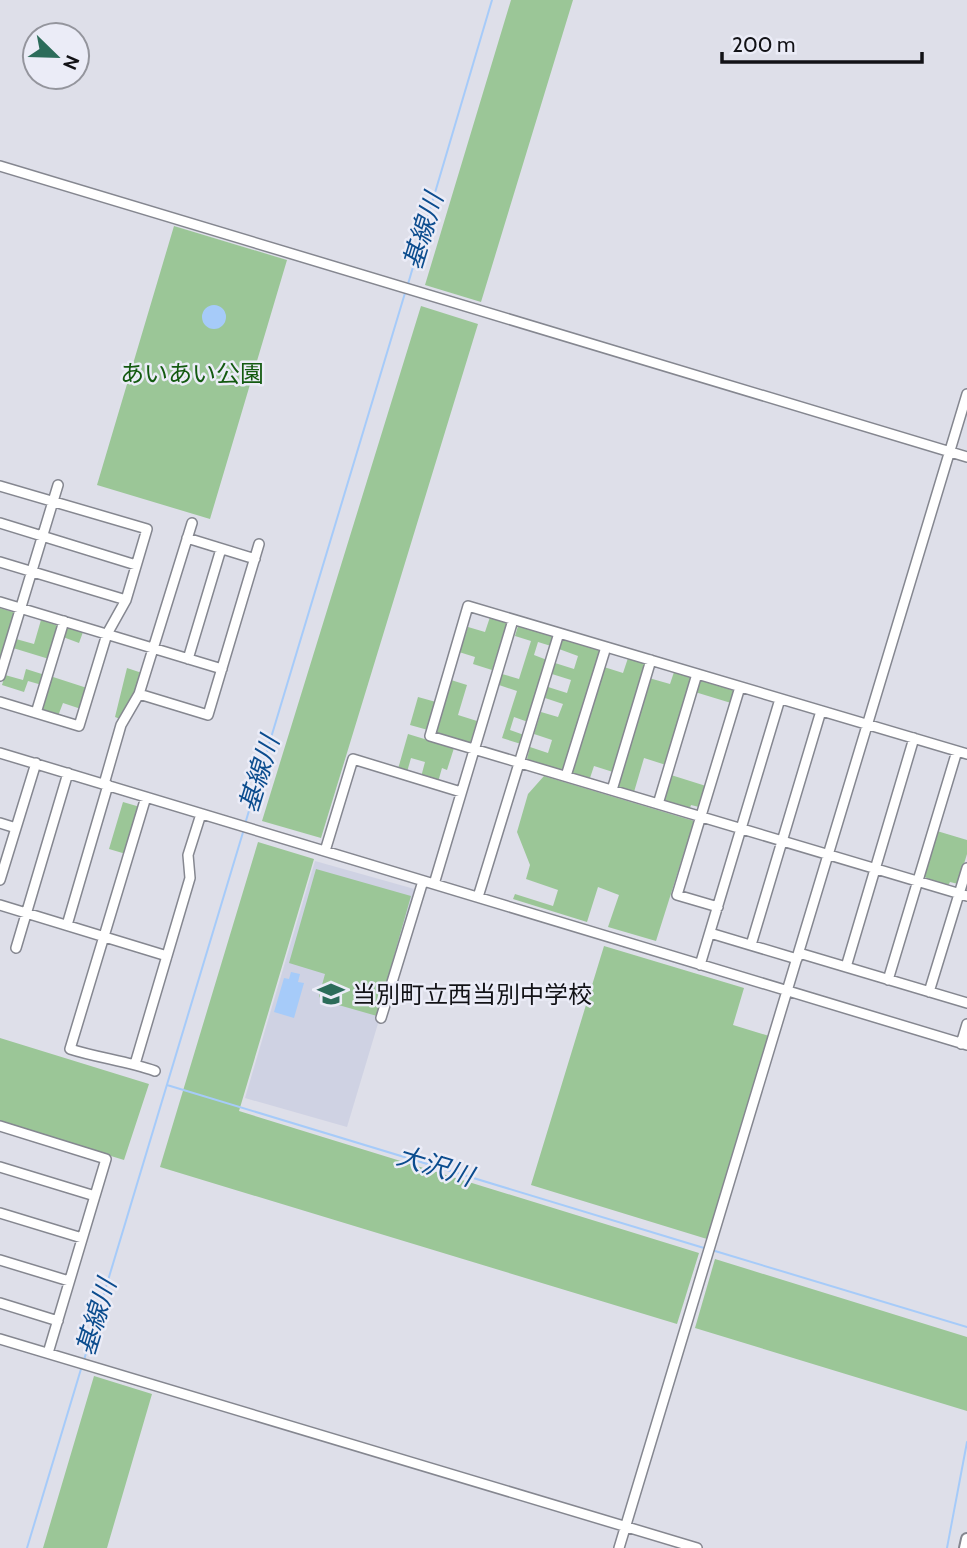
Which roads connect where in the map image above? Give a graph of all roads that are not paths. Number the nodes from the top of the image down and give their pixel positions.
1 (0, 166) edge
2 (967, 394) edge
3 (950, 452) junction
4 (967, 457) edge
5 (0, 485) edge
6 (58, 485) dead end
7 (53, 501) junction
8 (0, 523) edge
9 (191, 523) dead end
10 (43, 536) junction
11 (187, 538) junction
12 (259, 544) dead end
13 (221, 549) junction
14 (255, 559) junction
15 (0, 562) edge
16 (136, 565) junction
17 (32, 572) junction
18 (126, 600) junction
19 (0, 602) edge
20 (21, 608) junction
21 (513, 620) junction
22 (64, 621) junction
23 (559, 633) junction
24 (107, 634) junction
25 (606, 647) junction
26 (153, 648) junction
27 (188, 659) junction
28 (651, 660) junction
29 (222, 669) junction
30 (697, 674) junction
31 (0, 676) edge
32 (740, 687) junction
33 (139, 694) junction
34 (780, 699) junction
35 (0, 702) edge
36 (821, 711) junction
37 (36, 713) junction
38 (867, 724) junction
39 (914, 738) junction
40 (474, 749) junction
41 (957, 751) junction
42 (0, 753) edge
43 (967, 754) edge
44 (521, 763) junction
45 (36, 764) junction
46 (68, 773) junction
47 (566, 776) junction
48 (106, 785) junction
49 (612, 790) junction
50 (461, 792) junction
51 (146, 797) junction
52 (658, 804) junction
53 (201, 814) junction
54 (701, 816) junction
55 (0, 823) edge
56 (16, 828) junction
57 (741, 828) junction
58 (782, 841) junction
59 (325, 852) junction
60 (828, 855) junction
61 (967, 868) edge
62 (876, 869) junction
63 (0, 880) edge
64 (423, 881) junction
65 (918, 881) junction
66 (434, 884) junction
67 (963, 895) edge
68 (478, 898) junction
69 (0, 905) edge
70 (718, 907) junction
71 (26, 913) junction
72 (67, 925) junction
73 (710, 933) junction
74 (104, 937) junction
75 (751, 945) junction
76 (16, 948) dead end
77 (167, 956) junction
78 (798, 956) junction
79 (700, 965) junction
80 (846, 967) junction
81 (888, 980) junction
82 (787, 991) junction
83 (929, 992) junction
84 (967, 1003) edge
85 (381, 1018) dead end
86 (967, 1024) edge
87 (964, 1044) edge
88 (135, 1064) junction
89 (155, 1071) dead end
90 (0, 1126) edge
91 (0, 1167) edge
92 (95, 1196) junction
93 (0, 1213) edge
94 (82, 1238) junction
95 (0, 1260) edge
96 (69, 1281) junction
97 (0, 1303) edge
98 (58, 1321) junction
99 (0, 1339) edge
100 (48, 1353) junction
101 (626, 1527) junction
102 (967, 1539) edge
103 (619, 1548) edge
104 (697, 1548) edge
105 (965, 1548) edge

1 - 3 street
2 - 3 street
3 - 4 street
3 - 38 street
5 - 7 street
6 - 7 street
7 - 10 street
7 - 16 street
8 - 10 street
9 - 11 street
10 - 16 street
10 - 17 street
11 - 13 street
11 - 26 street
12 - 14 street
13 - 14 street
13 - 27 street
14 - 29 street
15 - 17 street
16 - 18 street
17 - 18 street
17 - 20 street
18 - 24 street
19 - 20 street
20 - 22 street
20 - 31 street
21 - 23 street
21 - 40 street
21 - 40 street
22 - 24 street
22 - 37 street
23 - 25 street
23 - 44 street
24 - 26 street
24 - 37 street
25 - 28 street
25 - 47 street
26 - 27 street
26 - 33 street
27 - 29 street
28 - 30 street
28 - 49 street
29 - 33 street
30 - 32 street
30 - 52 street
32 - 34 street
32 - 54 street
33 - 48 street
34 - 36 street
34 - 57 street
35 - 37 street
36 - 38 street
36 - 58 street
38 - 39 street
38 - 60 street
39 - 41 street
39 - 62 street
40 - 44 street
40 - 50 street
41 - 43 street
41 - 65 street
42 - 45 street
44 - 47 street
44 - 68 street
45 - 46 street
45 - 56 street
46 - 48 street
46 - 71 street
47 - 49 street
48 - 51 street
48 - 72 street
49 - 52 street
50 - 59 street
50 - 66 street
51 - 53 street
51 - 74 street
52 - 54 street
53 - 59 street
53 - 77 street
54 - 57 street
54 - 70 street
55 - 56 street
56 - 63 street
57 - 58 street
57 - 70 street
58 - 60 street
58 - 75 street
59 - 64 street
60 - 62 street
60 - 78 street
61 - 67 street
62 - 65 street
62 - 80 street
64 - 66 street
64 - 85 street
65 - 67 street
65 - 81 street
66 - 68 street
67 - 83 street
68 - 79 street
69 - 71 street
70 - 73 street
71 - 72 street
71 - 76 street
72 - 74 street
73 - 75 street
73 - 79 street
74 - 77 street
74 - 88 street
75 - 78 street
77 - 88 street
78 - 80 street
78 - 82 street
79 - 82 street
80 - 81 street
81 - 83 street
82 - 87 street
82 - 101 street
83 - 84 street
86 - 87 street
88 - 89 street
90 - 92 street
91 - 92 street
92 - 94 street
93 - 94 street
94 - 96 street
95 - 96 street
96 - 98 street
97 - 98 street
98 - 100 street
99 - 100 street
100 - 101 street
101 - 103 street
101 - 104 street
102 - 105 main road

